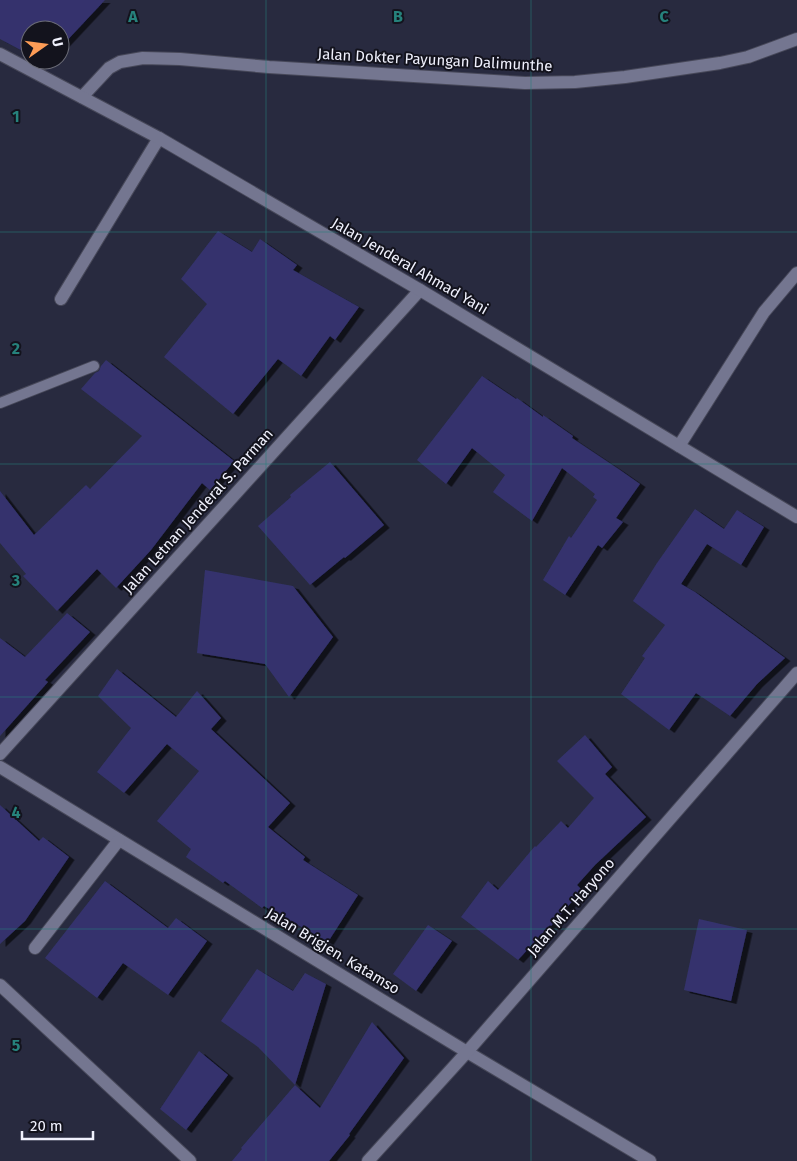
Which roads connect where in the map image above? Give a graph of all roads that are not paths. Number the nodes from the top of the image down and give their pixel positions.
1 (797, 39) edge
2 (0, 54) edge
3 (82, 97) junction
4 (159, 138) junction
5 (797, 273) edge
6 (420, 290) junction
7 (61, 299) dead end
8 (94, 366) dead end
9 (0, 402) edge
10 (679, 446) junction
11 (797, 517) edge
12 (797, 673) edge
13 (0, 754) edge
14 (0, 767) edge
15 (120, 840) junction
16 (35, 948) dead end
17 (0, 985) edge
18 (467, 1052) junction
19 (190, 1161) edge
20 (368, 1161) edge
21 (650, 1161) edge

1 - 3 street, Jalan Dokter Payungan Dalimunthe
2 - 3 street, Jalan Jenderal Ahmad Yani
3 - 4 street, Jalan Jenderal Ahmad Yani
4 - 6 street, Jalan Jenderal Ahmad Yani
4 - 7 street
5 - 10 street
6 - 10 street, Jalan Jenderal Ahmad Yani
6 - 13 street, Jalan Letnan Jenderal S. Parman
8 - 9 lane
10 - 11 street, Jalan Jenderal Ahmad Yani
12 - 18 street, Jalan M.T. Haryono
14 - 15 street, Jalan Brigjen. Katamso
15 - 16 street
15 - 18 street, Jalan Brigjen. Katamso
17 - 19 street
18 - 20 street, Jalan M.T. Haryono
18 - 21 street, Jalan Brigjen. Katamso

